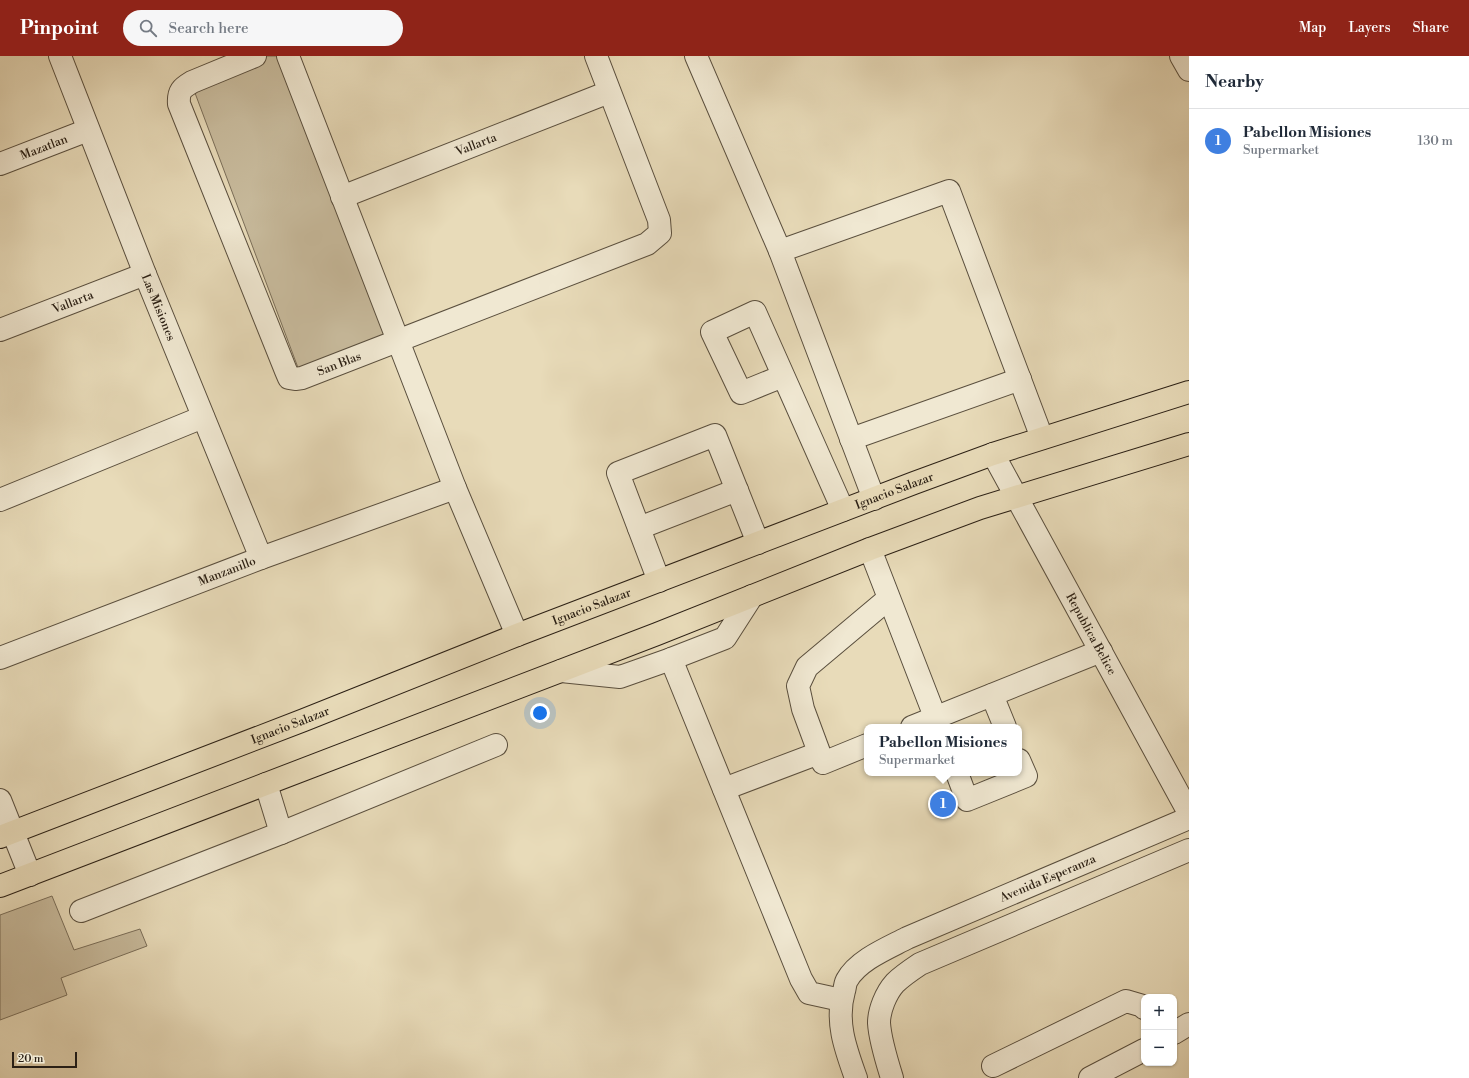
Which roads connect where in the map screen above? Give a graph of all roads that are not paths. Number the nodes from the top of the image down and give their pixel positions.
1 (60, 56) edge
2 (254, 56) edge
3 (288, 56) edge
4 (596, 56) edge
5 (696, 56) edge
6 (1181, 56) edge
7 (1189, 70) edge
8 (609, 92) junction
9 (88, 130) junction
10 (0, 164) edge
11 (342, 197) junction
12 (780, 250) junction
13 (145, 274) junction
14 (0, 330) edge
15 (398, 341) junction
16 (783, 376) dead end
17 (1020, 379) junction
18 (1189, 392) edge
19 (203, 418) junction
20 (1042, 438) junction
21 (851, 439) junction
22 (1189, 444) edge
23 (993, 454) junction
24 (455, 488) junction
25 (737, 490) junction
26 (1016, 496) junction
27 (874, 498) junction
28 (0, 500) edge
29 (843, 510) junction
30 (639, 528) junction
31 (758, 543) junction
32 (870, 549) junction
33 (261, 558) junction
34 (660, 581) junction
35 (752, 596) junction
36 (888, 598) junction
37 (517, 635) junction
38 (1101, 651) junction
39 (0, 658) edge
40 (671, 659) junction
41 (561, 671) junction
42 (992, 695) junction
43 (938, 722) edge
44 (928, 724) edge
45 (1004, 724) edge
46 (496, 746) dead end
47 (864, 746) edge
48 (819, 752) junction
49 (1022, 767) edge
50 (958, 776) edge
51 (266, 784) junction
52 (724, 789) junction
53 (0, 800) edge
54 (1189, 813) edge
55 (1189, 818) edge
56 (281, 833) junction
57 (6, 834) edge
58 (1189, 850) edge
59 (30, 875) junction
60 (0, 886) edge
61 (81, 911) dead end
62 (907, 938) junction
63 (920, 964) junction
64 (841, 1000) junction
65 (1141, 1006) edge
66 (1189, 1024) edge
67 (1177, 1030) edge
68 (1141, 1052) edge
69 (994, 1066) dead end
70 (856, 1078) edge
71 (892, 1078) edge
72 (1090, 1078) edge

1 - 9 street, Las Misiones
2 - 15 street, San Blas
3 - 11 street
4 - 8 street
5 - 12 street
6 - 7 street
8 - 11 street, Vallarta
8 - 15 street, San Blas
9 - 10 street, Mazatlan
9 - 13 street, Las Misiones
11 - 15 street
12 - 17 street
12 - 21 street
13 - 14 street, Vallarta
13 - 19 street, Las Misiones
15 - 24 street
16 - 29 street
17 - 20 street
17 - 21 street
18 - 20 main road, Ignacio Salazar
19 - 28 street
19 - 33 street, Las Misiones
20 - 23 main road, Ignacio Salazar
21 - 27 street
22 - 26 main road
23 - 26 street, Republica Belice
23 - 27 main road, Ignacio Salazar
24 - 33 street, Manzanillo
24 - 37 street
25 - 30 street
25 - 30 street
25 - 31 street
26 - 32 main road
26 - 38 street, Republica Belice
27 - 29 main road, Ignacio Salazar
29 - 31 main road, Ignacio Salazar
30 - 34 street
31 - 34 main road, Ignacio Salazar
32 - 35 main road
32 - 36 street
33 - 39 street, Manzanillo
34 - 37 main road, Ignacio Salazar
35 - 40 street
35 - 41 main road
36 - 43 street
36 - 48 street
37 - 57 main road, Ignacio Salazar
38 - 42 street
38 - 54 street, Republica Belice
40 - 41 street
40 - 52 street
41 - 51 main road
42 - 43 street
42 - 45 street
43 - 44 street
46 - 56 street
47 - 48 street
48 - 52 street
49 - 50 street
51 - 56 street
51 - 59 main road
52 - 64 street
53 - 57 street
55 - 62 street, Avenida Esperanza
56 - 61 street
57 - 59 street
58 - 63 street
59 - 60 main road
62 - 63 street
62 - 64 street, Avenida Esperanza
63 - 71 street
64 - 70 street, Avenida Esperanza
65 - 69 street
66 - 67 street
68 - 72 street

